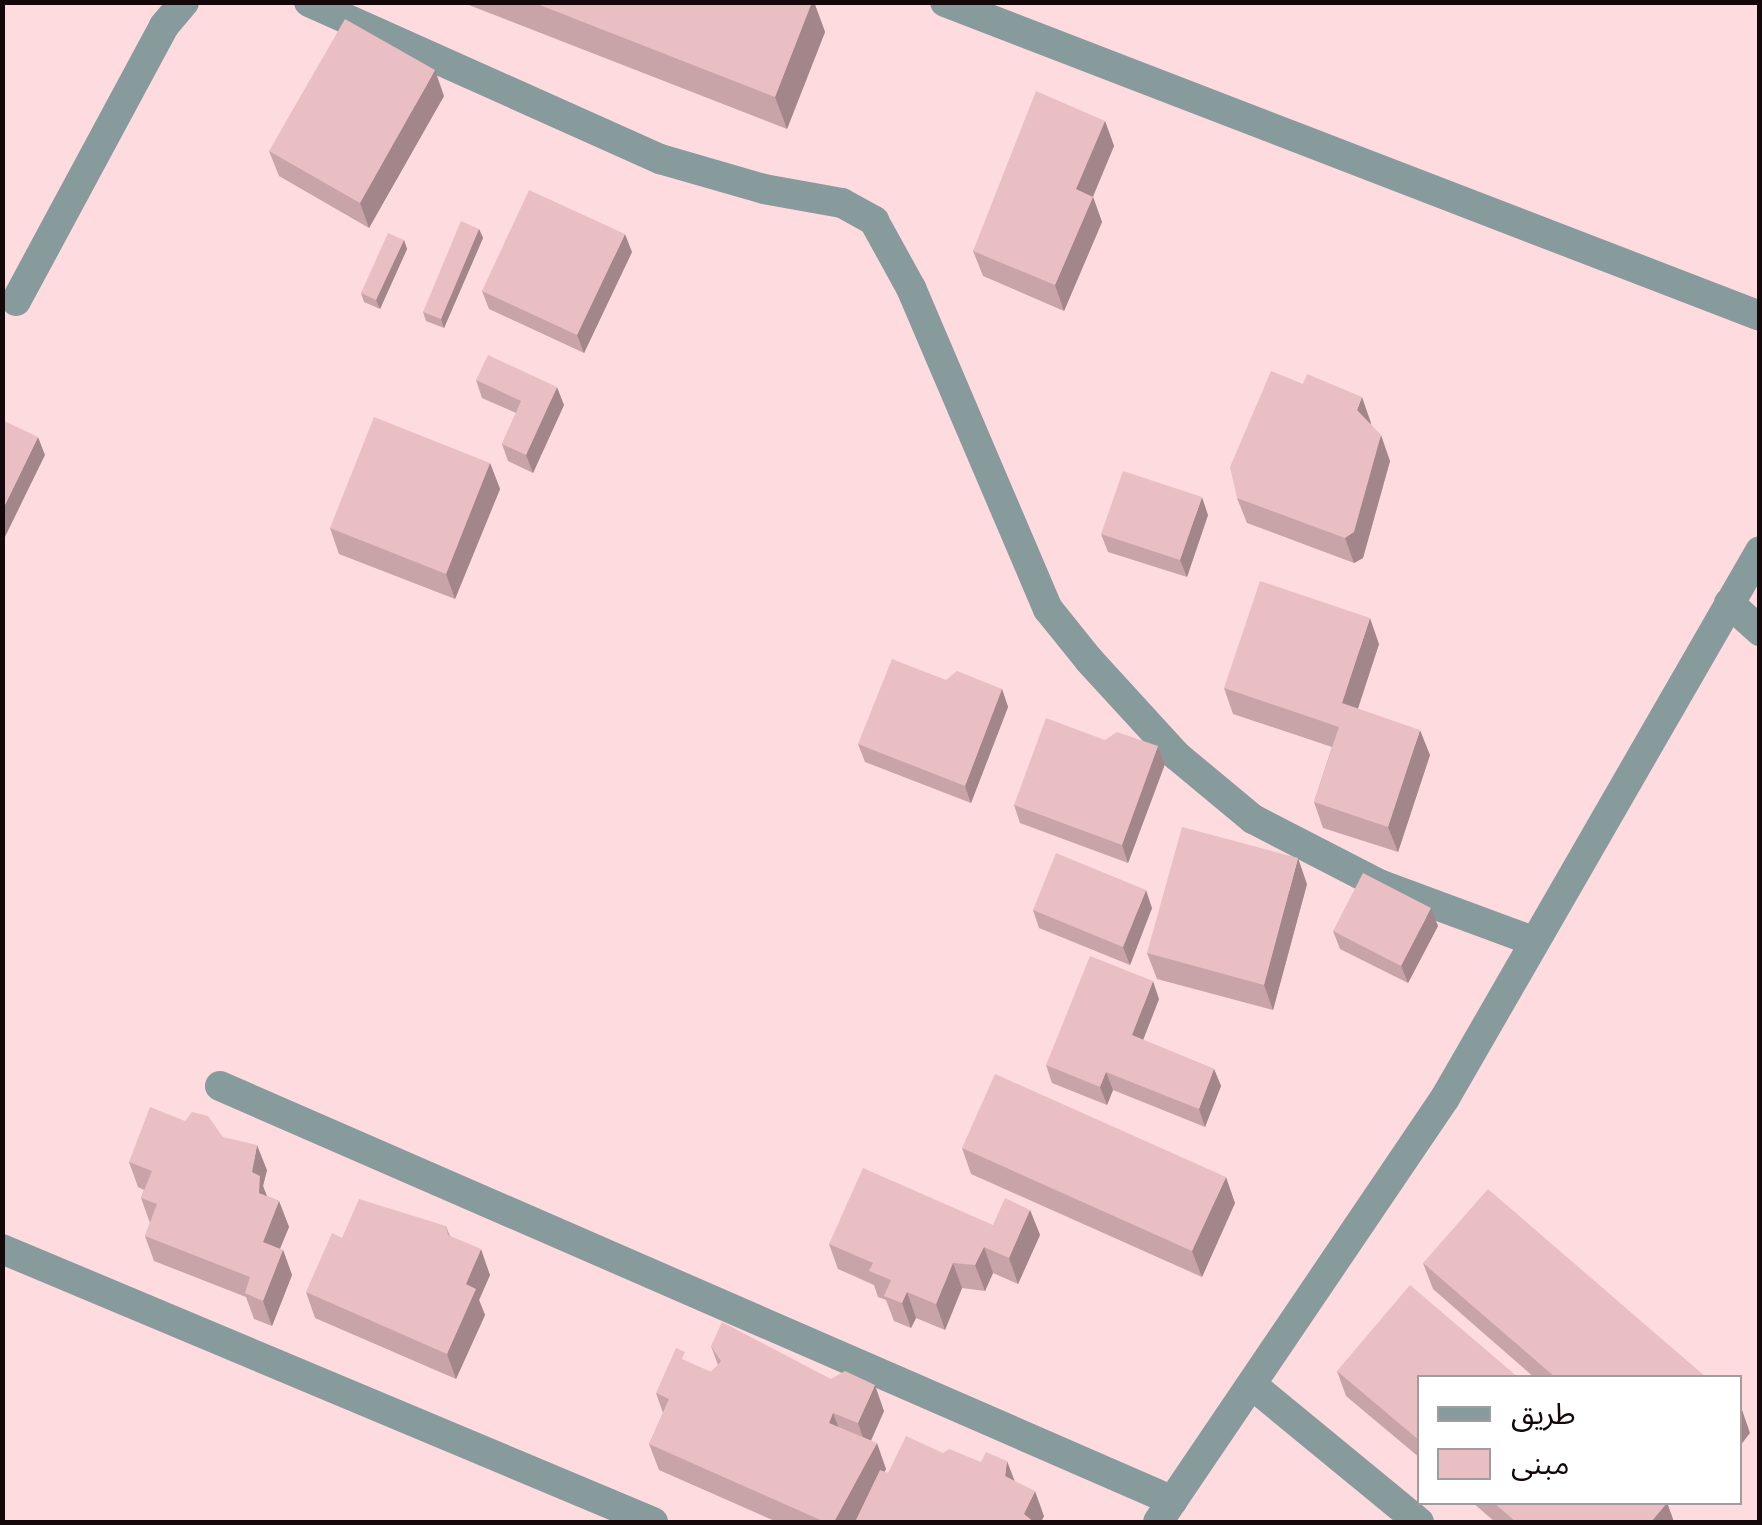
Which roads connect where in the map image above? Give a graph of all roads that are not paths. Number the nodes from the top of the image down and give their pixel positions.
1 (184, 2) edge
2 (310, 2) edge
3 (945, 2) edge
4 (16, 301) dead end
5 (1760, 316) edge
6 (1760, 551) edge
7 (1729, 603) junction
8 (1760, 631) edge
9 (1533, 942) junction
10 (220, 1086) dead end
11 (2, 1248) edge
12 (1252, 1385) junction
13 (1166, 1512) edge
14 (653, 1522) edge
15 (1419, 1522) edge

1 - 4 street
2 - 9 street
3 - 5 street
6 - 7 street
7 - 8 street
7 - 9 street
9 - 12 street
10 - 13 street
11 - 14 street
12 - 13 street
12 - 15 street

